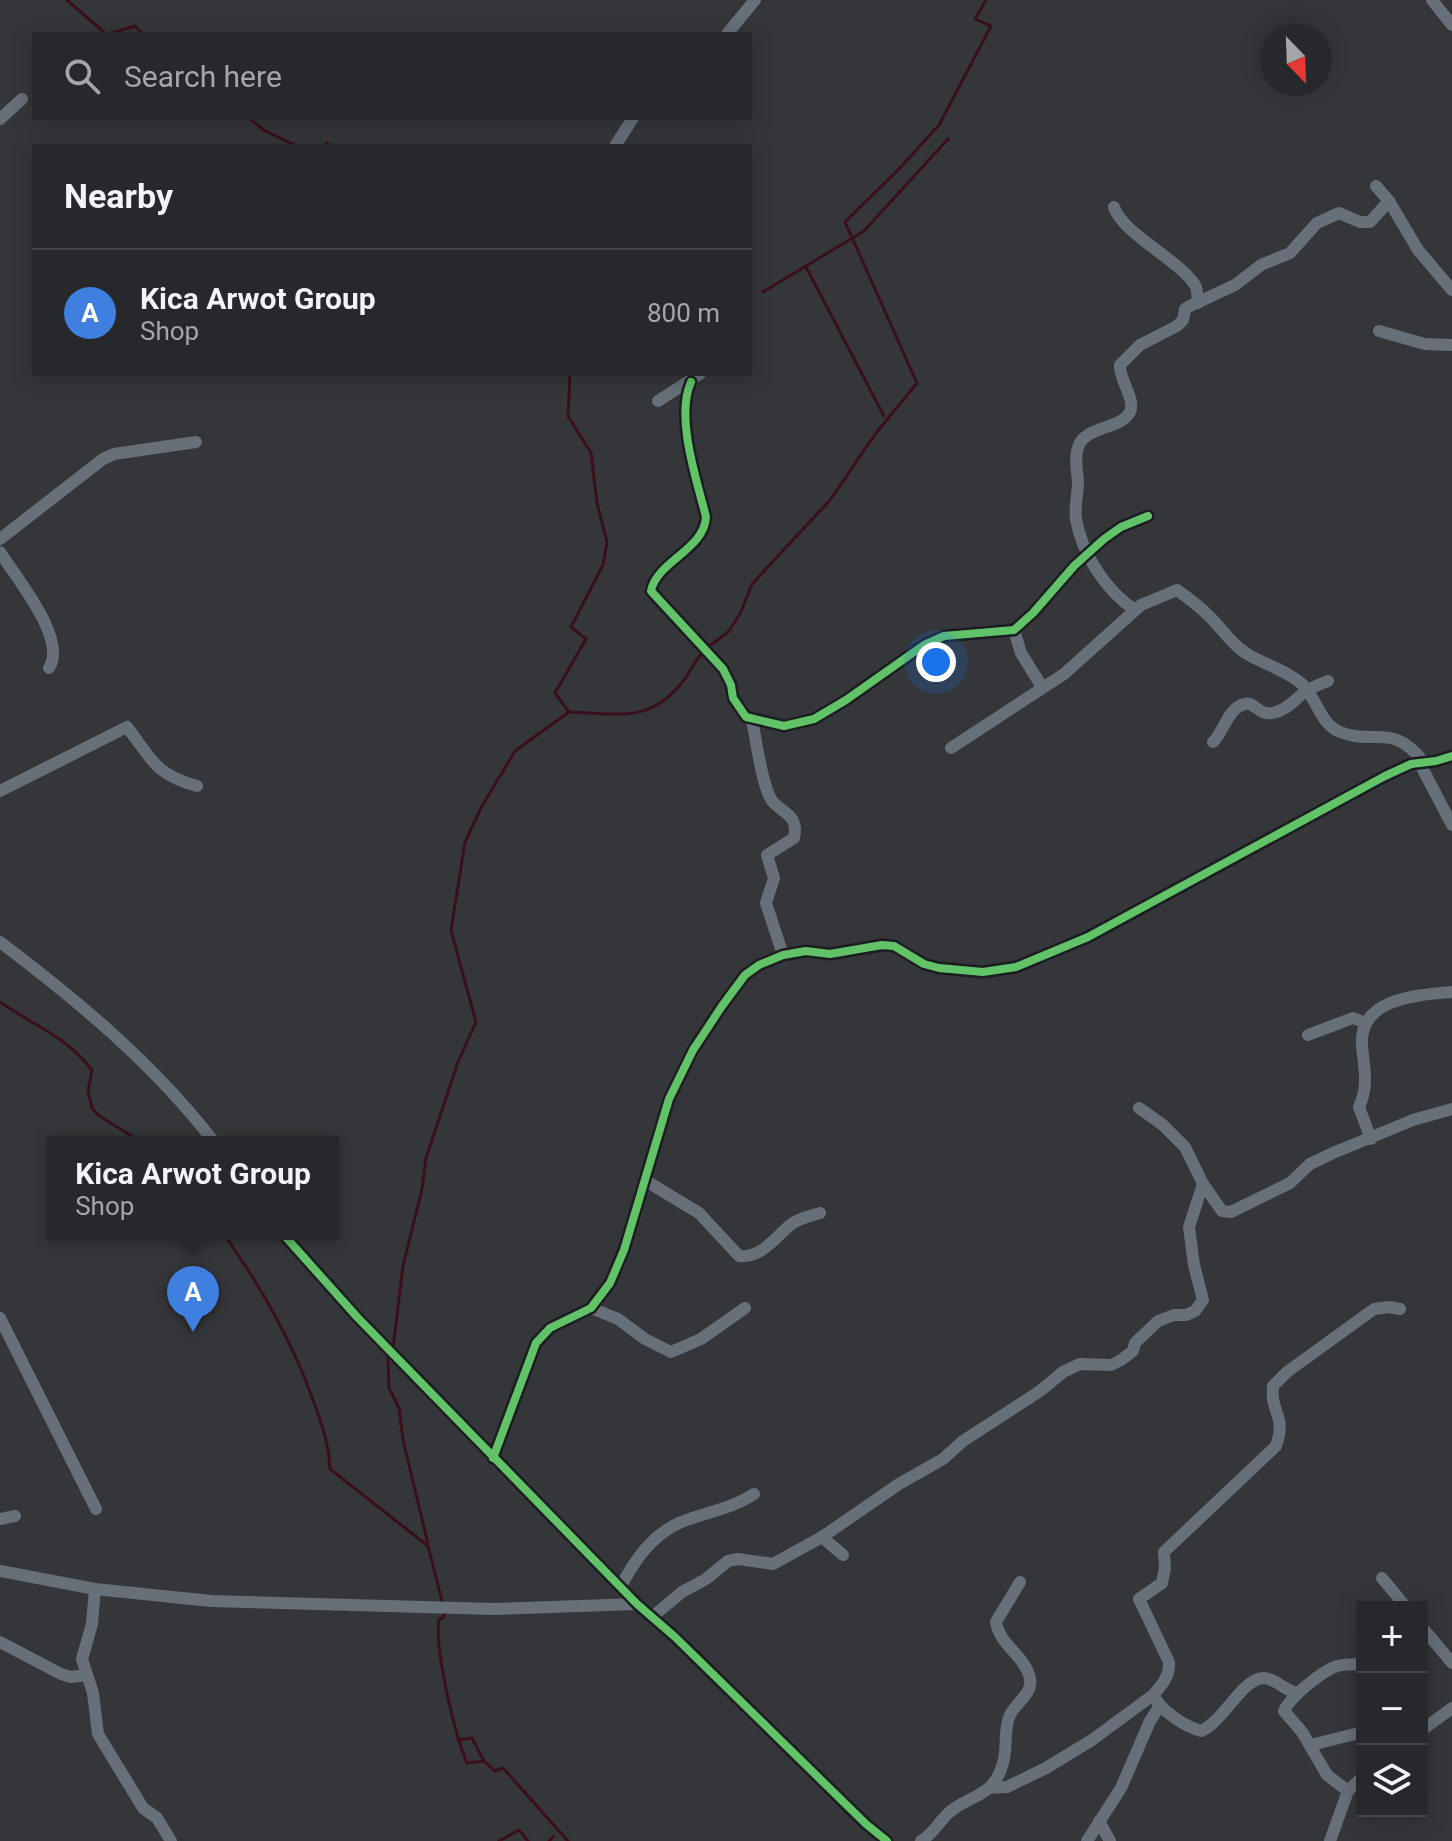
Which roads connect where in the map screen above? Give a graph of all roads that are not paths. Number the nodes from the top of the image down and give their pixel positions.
1 (755, 0) edge
2 (1432, 0) edge
3 (1452, 25) edge
4 (729, 32) edge
5 (22, 99) dead end
6 (0, 119) edge
7 (632, 120) edge
8 (616, 144) edge
9 (1376, 186) dead end
10 (1389, 201) junction
11 (1114, 207) dead end
12 (1452, 290) edge
13 (1198, 303) junction
14 (1379, 331) dead end
15 (1452, 345) edge
16 (696, 378) edge
17 (658, 401) dead end
18 (196, 442) dead end
19 (1148, 516) dead end
20 (0, 539) edge
21 (0, 552) edge
22 (1089, 552) junction
23 (1135, 610) junction
24 (1014, 630) junction
25 (49, 668) dead end
26 (1328, 681) dead end
27 (1042, 687) junction
28 (1307, 690) junction
29 (752, 720) junction
30 (1213, 742) dead end
31 (951, 748) dead end
32 (1452, 756) edge
33 (1421, 762) junction
34 (197, 786) dead end
35 (0, 791) edge
36 (1452, 825) edge
37 (0, 942) edge
38 (783, 955) junction
39 (1452, 992) edge
40 (1366, 1023) junction
41 (1308, 1035) dead end
42 (1139, 1108) dead end
43 (1452, 1109) edge
44 (209, 1136) edge
45 (1371, 1139) junction
46 (646, 1181) junction
47 (1203, 1184) junction
48 (820, 1213) dead end
49 (288, 1240) edge
50 (591, 1308) junction
51 (745, 1308) dead end
52 (1400, 1309) dead end
53 (0, 1318) edge
54 (493, 1458) junction
55 (754, 1494) dead end
56 (96, 1509) dead end
57 (15, 1516) dead end
58 (0, 1519) edge
59 (822, 1537) junction
60 (843, 1555) dead end
61 (0, 1571) edge
62 (1382, 1578) dead end
63 (1020, 1582) dead end
64 (621, 1586) junction
65 (95, 1589) junction
66 (1401, 1601) edge
67 (637, 1604) junction
68 (652, 1617) junction
69 (1428, 1634) edge
70 (0, 1642) edge
71 (1452, 1663) edge
72 (1356, 1664) edge
73 (86, 1675) junction
74 (1298, 1693) junction
75 (1156, 1701) junction
76 (1452, 1708) edge
77 (1428, 1726) edge
78 (1355, 1734) dead end
79 (1311, 1745) junction
80 (1356, 1783) edge
81 (989, 1788) junction
82 (1348, 1791) junction
83 (1099, 1821) junction
84 (171, 1841) edge
85 (887, 1841) edge
86 (921, 1841) edge
87 (1087, 1841) edge
88 (1110, 1841) edge
89 (1330, 1841) edge

1 - 4 street
2 - 3 street
5 - 6 street
7 - 8 street
9 - 10 street
10 - 12 street
10 - 13 street
11 - 13 street
13 - 22 street
14 - 15 street
16 - 17 street
16 - 29 street
18 - 20 street
19 - 22 street
21 - 25 street
22 - 23 street
22 - 24 street
23 - 27 street
23 - 28 street
24 - 27 street
24 - 29 street
26 - 28 street
27 - 31 street
28 - 30 street
28 - 33 street
29 - 38 street
32 - 33 street
33 - 36 street
33 - 38 street
34 - 35 street
37 - 44 street
38 - 46 street
39 - 40 street
40 - 41 street
40 - 45 street
42 - 47 street
43 - 45 street
45 - 47 street
46 - 48 street
46 - 50 street
47 - 59 street
49 - 54 street
50 - 51 street
50 - 54 street
52 - 75 street
53 - 56 street
54 - 64 street
55 - 64 street
57 - 58 street
59 - 60 street
59 - 68 street
61 - 65 street
62 - 66 street
63 - 81 street
64 - 67 street
65 - 67 street
65 - 73 street
67 - 68 street
68 - 85 street
69 - 71 street
70 - 73 street
72 - 74 street
73 - 84 street
74 - 75 street
74 - 79 street
75 - 81 street
75 - 83 street
76 - 77 street
78 - 79 street
79 - 82 street
80 - 82 street
81 - 86 street
82 - 89 street
83 - 87 street
83 - 88 street

